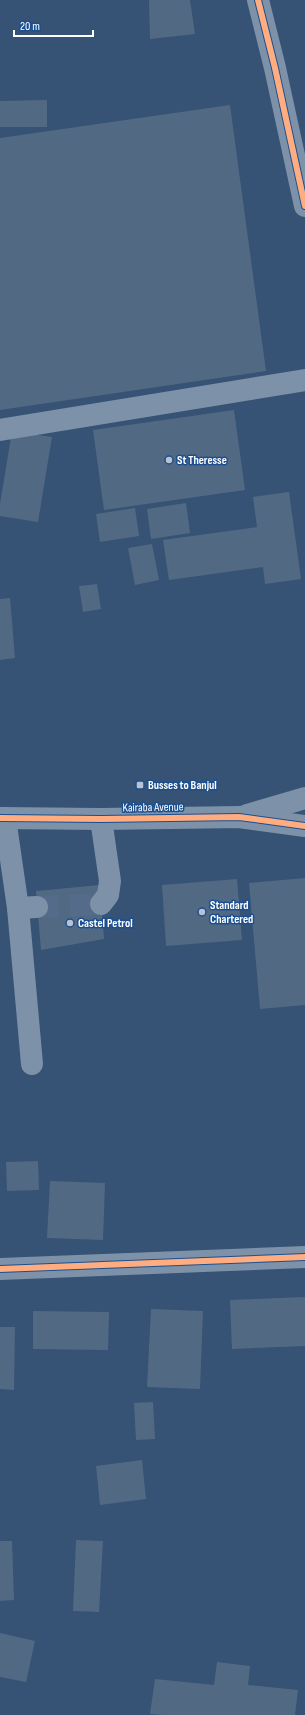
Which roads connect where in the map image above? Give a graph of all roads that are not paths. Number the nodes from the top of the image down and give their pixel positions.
1 (258, 0) edge
2 (305, 206) edge
3 (305, 380) edge
4 (0, 430) edge
5 (305, 798) edge
6 (239, 817) junction
7 (2, 818) edge
8 (100, 819) junction
9 (305, 826) edge
10 (102, 904) dead end
11 (32, 1064) dead end
12 (305, 1257) edge
13 (0, 1269) edge

1 - 2 street
3 - 4 street
5 - 6 street, Kairaba Avenue
6 - 8 street, Kairaba Avenue
6 - 9 street, Kairaba Avenue
7 - 8 street, Kairaba Avenue
7 - 11 street
8 - 10 street
12 - 13 street

